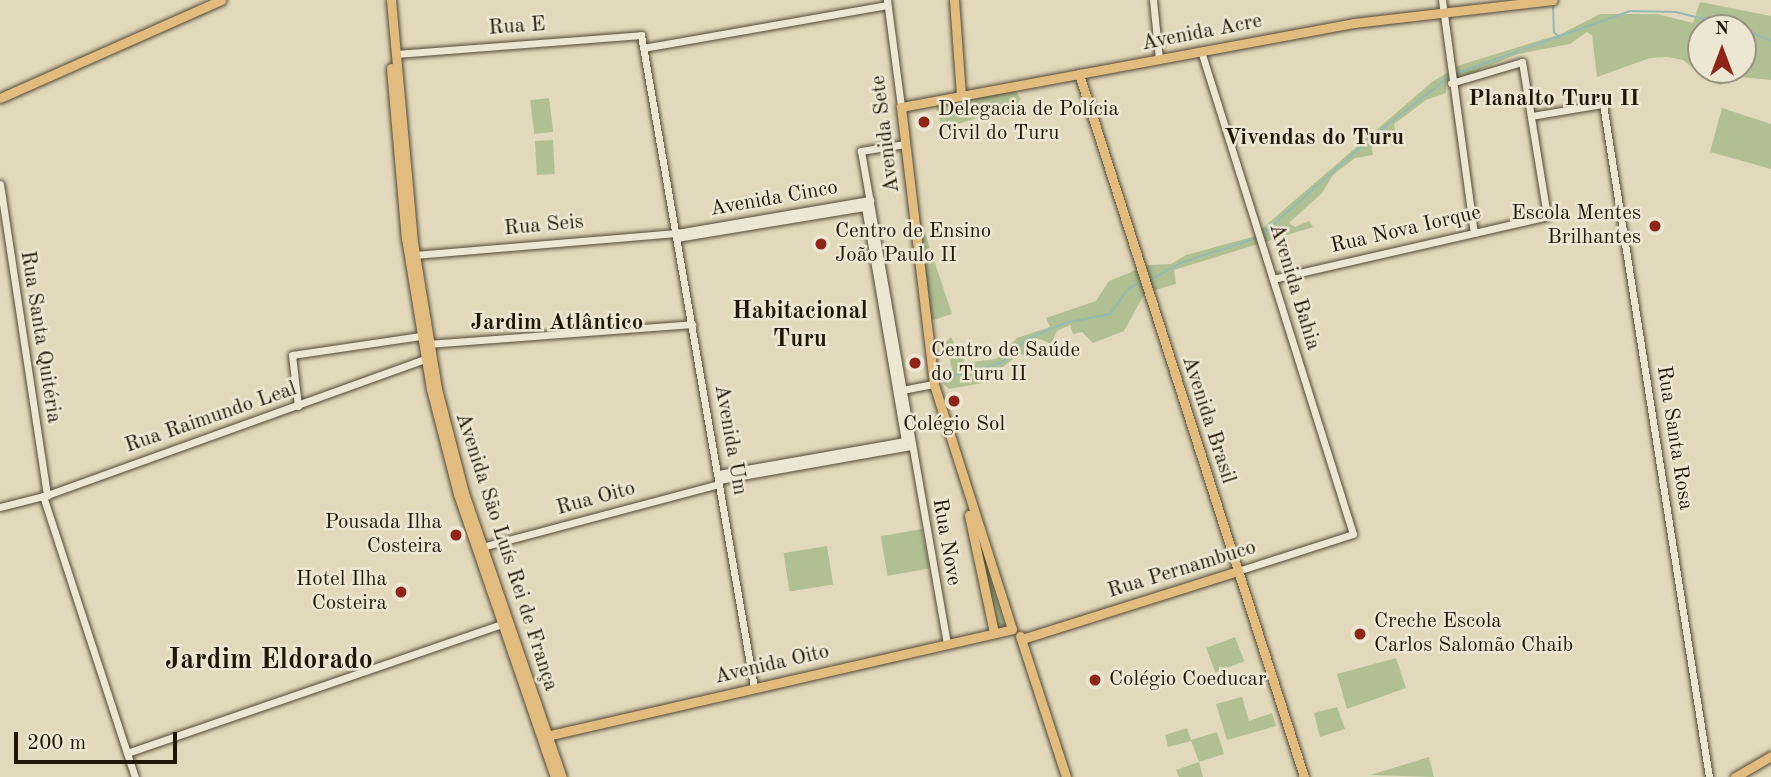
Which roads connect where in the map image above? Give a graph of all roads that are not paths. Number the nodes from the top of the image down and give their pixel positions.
1 (214, 0) edge
2 (221, 0) edge
3 (385, 0) edge
4 (391, 0) edge
5 (954, 0) edge
6 (1153, 0) edge
7 (1442, 0) edge
8 (1551, 0) edge
9 (887, 3) edge
10 (1443, 11) junction
11 (189, 14) junction
12 (641, 35) joint
13 (643, 48) junction
14 (1201, 51) junction
15 (396, 54) junction
16 (1159, 59) junction
17 (1079, 74) junction
18 (1451, 82) junction
19 (961, 96) junction
20 (0, 98) edge
21 (901, 107) junction
22 (1531, 116) junction
23 (905, 144) junction
24 (0, 184) edge
25 (867, 204) junction
26 (1474, 233) junction
27 (676, 236) junction
28 (415, 255) junction
29 (1273, 279) junction
30 (692, 324) junction
31 (421, 336) junction
32 (428, 344) junction
33 (428, 359) junction
34 (934, 384) junction
35 (899, 391) junction
36 (298, 406) junction
37 (908, 444) junction
38 (960, 469) junction
39 (719, 479) junction
40 (45, 495) junction
41 (0, 507) edge
42 (1353, 534) joint
43 (482, 547) junction
44 (1238, 571) junction
45 (502, 624) junction
46 (1012, 629) junction
47 (994, 633) junction
48 (1022, 639) junction
49 (947, 643) junction
50 (754, 687) junction
51 (544, 736) junction
52 (127, 752) junction
53 (1771, 756) edge
54 (135, 777) edge
55 (555, 777) edge
56 (562, 777) edge
57 (1066, 777) edge
58 (1304, 777) edge
59 (1709, 777) edge
60 (1735, 777) edge

1 - 11 main road
2 - 11 main road
3 - 31 main road, Avenida São Luís Rei de França
4 - 15 main road, Avenida São Luís Rei de França
5 - 19 main road
6 - 16 street
7 - 10 street
8 - 10 main road, Avenida Acre
9 - 13 street
9 - 21 street, Avenida Sete
10 - 14 main road, Avenida Acre
10 - 18 street
11 - 20 main road
12 - 13 street, Avenida Um
12 - 15 street, Rua E
13 - 27 street, Avenida Um
14 - 16 main road, Avenida Acre
14 - 29 street, Avenida Bahia
15 - 28 main road, Avenida São Luís Rei de França
16 - 17 main road, Avenida Acre
17 - 19 main road, Avenida Acre
17 - 44 main road, Avenida Brasil
18 - 22 street
18 - 26 street
19 - 21 main road, Avenida Acre
21 - 23 main road, Avenida Sete
22 - 26 street, Rua Nova Iorque
22 - 59 street, Rua Santa Rosa
23 - 25 street
23 - 34 main road, Avenida Sete
24 - 40 street, Rua Santa Quitéria
25 - 27 street, Avenida Cinco
25 - 35 street
26 - 29 street, Rua Nova Iorque
27 - 28 street, Rua Seis
27 - 30 street, Avenida Um
28 - 32 main road, Avenida São Luís Rei de França
29 - 42 street, Avenida Bahia
30 - 32 street
30 - 39 street, Avenida Um
31 - 33 main road, Avenida São Luís Rei de França
31 - 36 street
32 - 33 main road, Avenida São Luís Rei de França
33 - 36 street, Rua Raimundo Leal
33 - 43 main road, Avenida São Luís Rei de França
33 - 45 main road, Avenida São Luís Rei de França
34 - 35 street
34 - 38 main road, Avenida Sete
35 - 37 street
36 - 40 street, Rua Raimundo Leal
37 - 39 street, Rua Oito
37 - 49 street, Rua Nove
38 - 46 main road, Avenida Sete
38 - 47 main road, Avenida Sete
39 - 43 street, Rua Oito
39 - 50 street, Avenida Um
40 - 41 street, Rua Raimundo Leal
40 - 52 street, Rua Santa Quitéria
42 - 44 street, Rua Pernambuco
43 - 51 main road, Avenida São Luís Rei de França
44 - 48 main road, Rua Pernambuco
44 - 58 main road, Avenida Brasil
45 - 51 main road, Avenida São Luís Rei de França
45 - 52 street
46 - 47 main road, Avenida Oito
46 - 48 main road
47 - 49 main road, Avenida Oito
48 - 57 main road
49 - 50 main road, Avenida Oito
50 - 51 main road, Avenida Oito
51 - 55 main road, Avenida São Luís Rei de França
51 - 56 main road, Avenida São Luís Rei de França
52 - 54 street, Rua Santa Quitéria
53 - 60 main road

